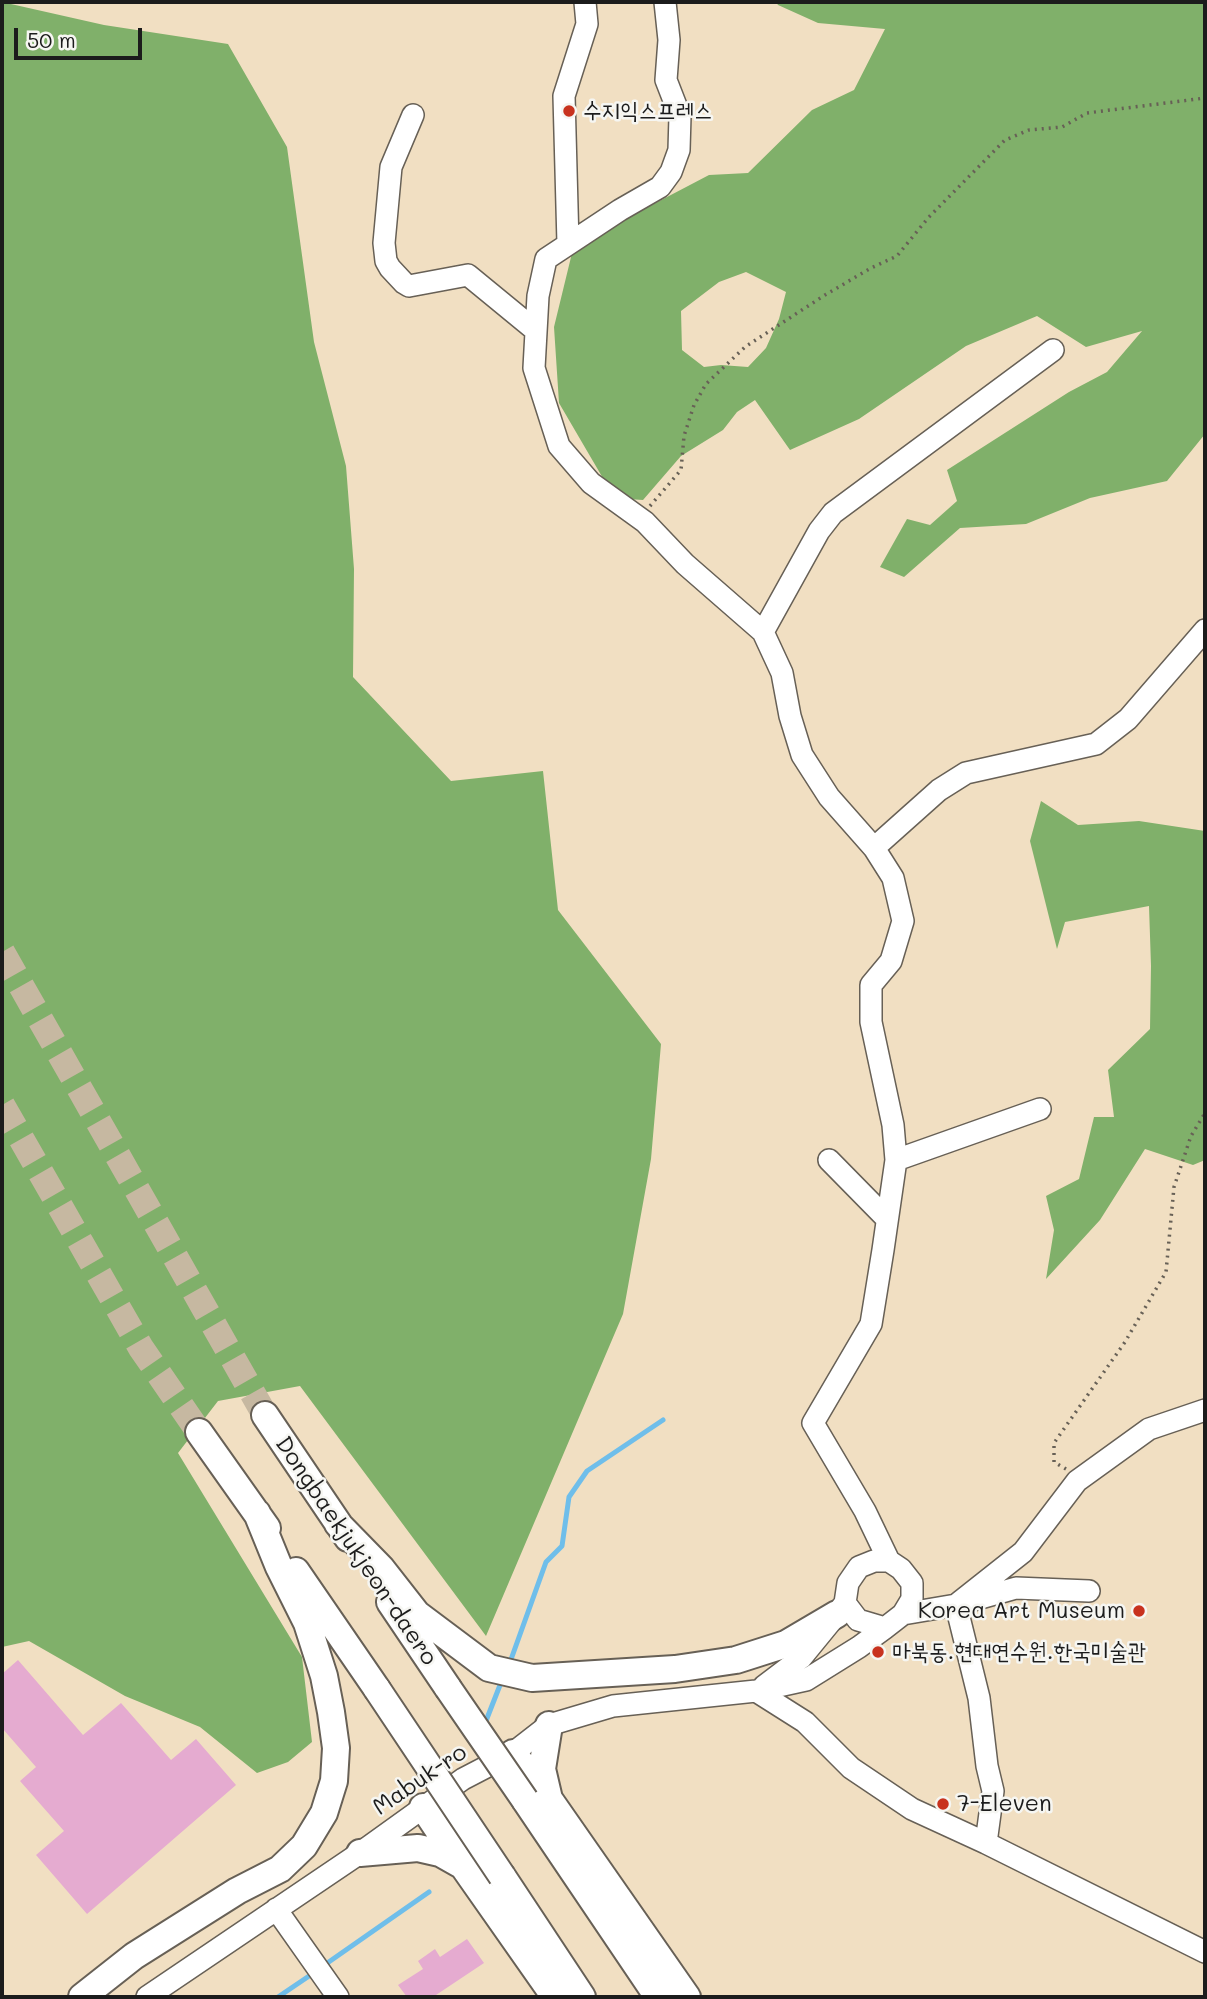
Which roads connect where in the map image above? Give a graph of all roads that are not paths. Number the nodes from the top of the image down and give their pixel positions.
1 (585, 2) edge
2 (665, 2) edge
3 (414, 115) dead end
4 (568, 244) junction
5 (535, 330) junction
6 (1054, 351) dead end
7 (1205, 630) edge
8 (763, 632) junction
9 (874, 849) junction
10 (1040, 1110) dead end
11 (829, 1160) dead end
12 (896, 1160) junction
13 (887, 1219) junction
14 (1205, 1410) edge
15 (265, 1415) tunnel mouth
16 (199, 1432) tunnel mouth
17 (257, 1513) junction
18 (338, 1524) junction
19 (889, 1561) junction
20 (1089, 1591) dead end
21 (956, 1605) junction
22 (841, 1608) junction
23 (902, 1614) junction
24 (885, 1628) junction
25 (756, 1691) junction
26 (549, 1725) junction
27 (513, 1753) junction
28 (537, 1800) junction
29 (423, 1807) junction
30 (986, 1843) junction
31 (360, 1853) junction
32 (463, 1866) junction
33 (276, 1909) junction
34 (1205, 1952) edge
35 (82, 1997) edge
36 (147, 1997) edge
37 (338, 1997) edge
38 (555, 1997) edge
39 (582, 1997) edge
40 (658, 1997) edge
41 (687, 1997) edge

1 - 4 street
2 - 4 street
3 - 5 street
4 - 5 street
5 - 8 street
6 - 8 street
7 - 9 street
8 - 9 street
9 - 12 street
10 - 12 street
11 - 13 street
12 - 13 street
13 - 19 street
14 - 21 street
15 - 18 main road, Dongbaekjukjeon-daero
16 - 17 main road
17 - 35 main road
17 - 39 main road, bridge
18 - 22 main road
18 - 28 main road, Dongbaekjukjeon-daero, bridge
19 - 22 street
19 - 23 street
20 - 21 street
21 - 23 street
21 - 30 street
22 - 24 street
22 - 25 street
23 - 24 street
24 - 25 street, Mabuk-ro
25 - 26 street, Mabuk-ro
25 - 30 street
26 - 27 street, Mabuk-ro
26 - 28 main road
27 - 28 main road
27 - 29 street, Mabuk-ro
28 - 40 main road
28 - 41 main road
29 - 31 street, Mabuk-ro
29 - 32 main road
30 - 34 street
31 - 32 main road
31 - 33 street, Mabuk-ro
32 - 38 main road
33 - 36 street, Mabuk-ro
33 - 37 street

